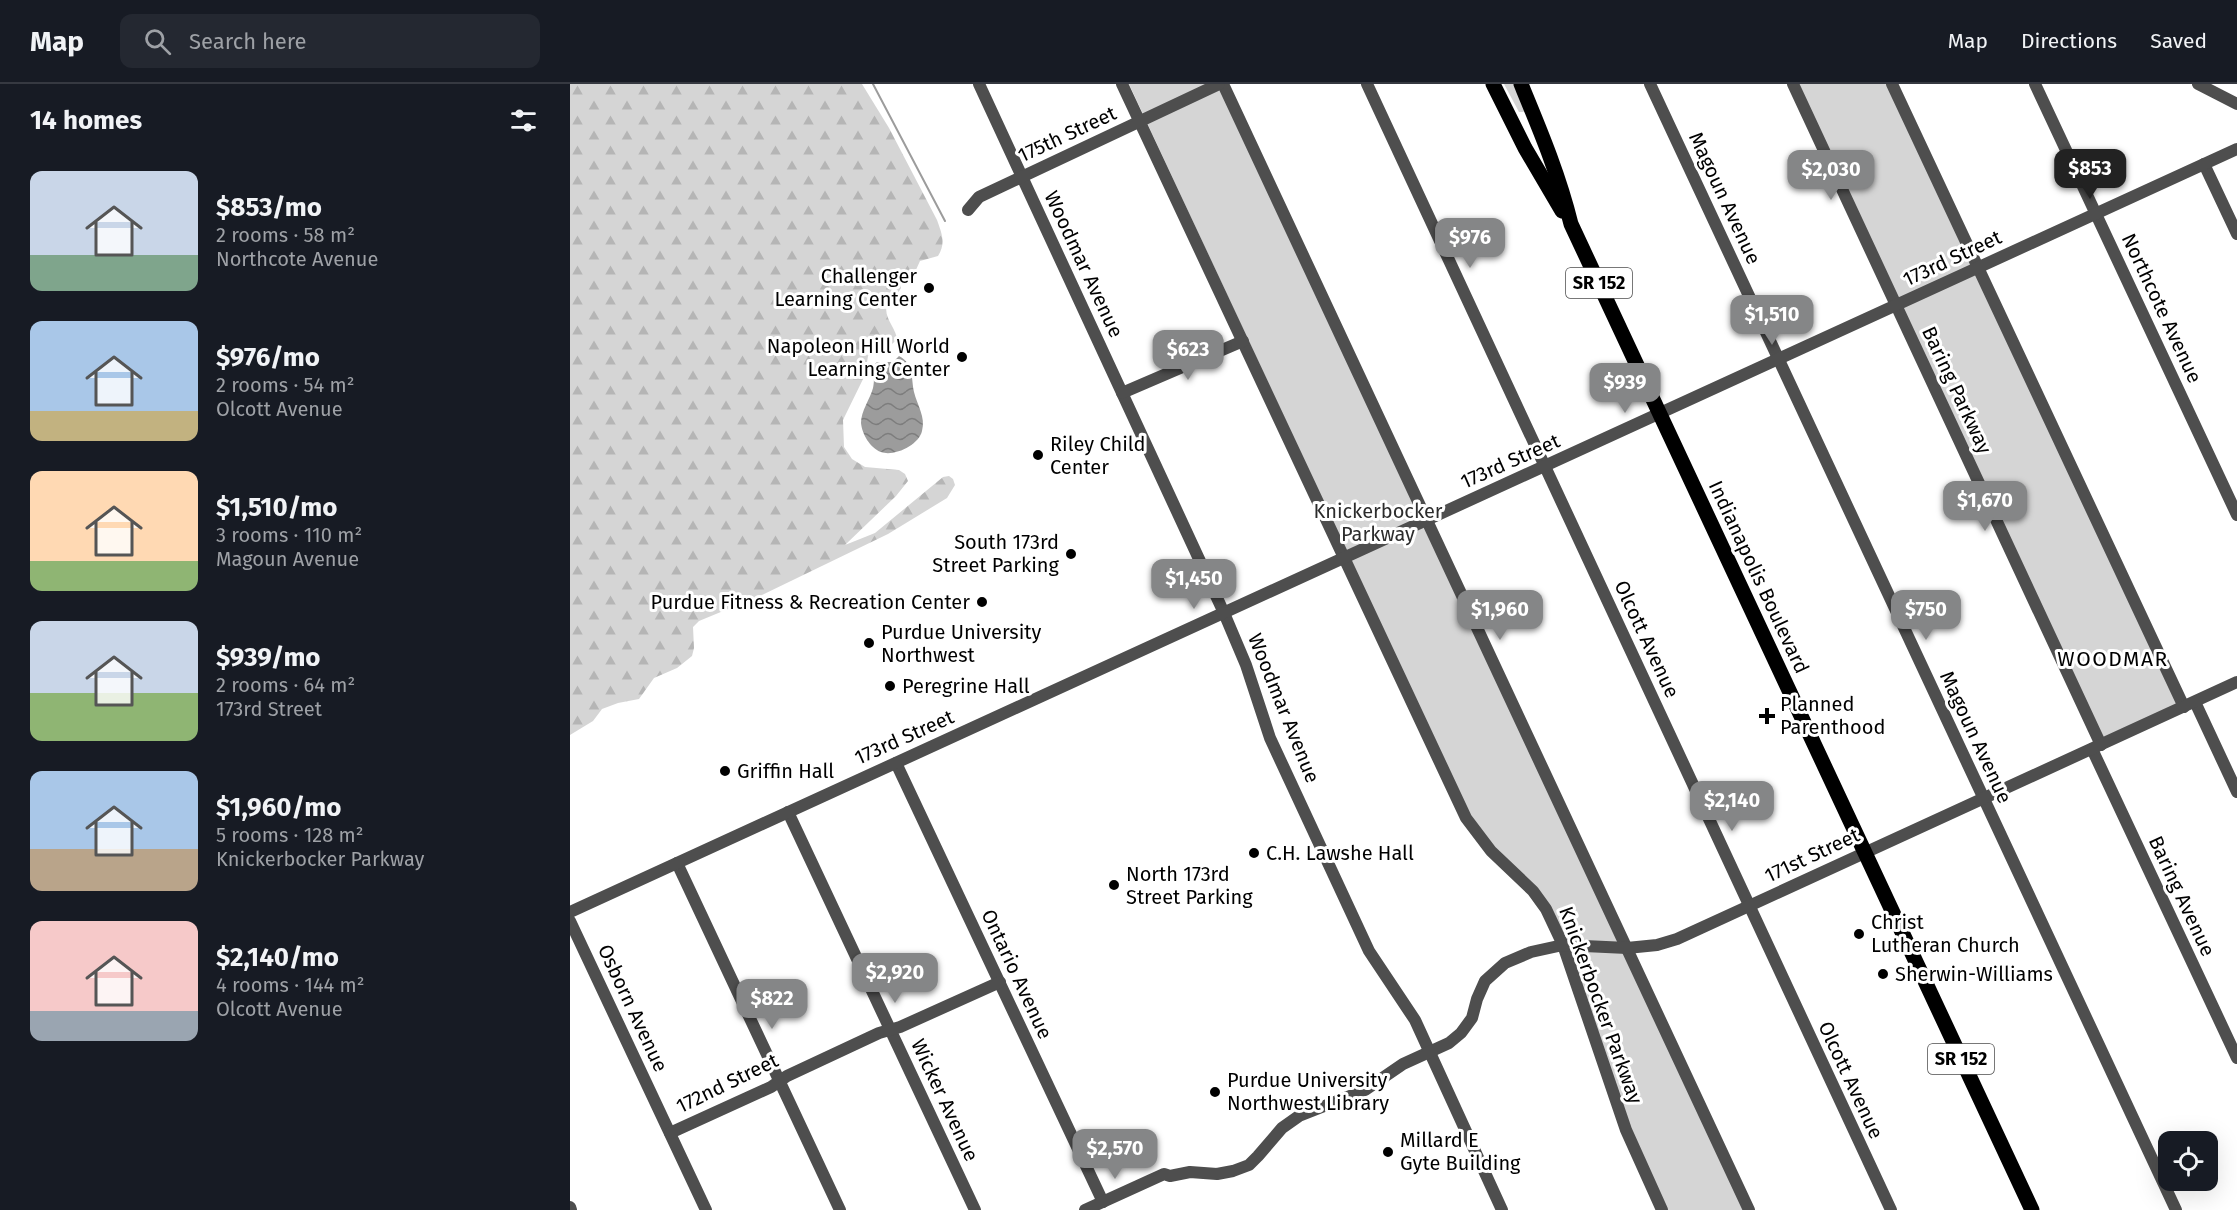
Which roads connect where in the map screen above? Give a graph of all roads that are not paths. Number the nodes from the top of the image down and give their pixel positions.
1 (979, 84) edge
2 (1122, 84) edge
3 (1221, 84) edge
4 (1367, 84) edge
5 (1493, 84) edge
6 (1521, 84) edge
7 (1650, 84) edge
8 (1793, 84) edge
9 (1892, 84) edge
10 (2036, 84) edge
11 (2198, 84) edge
12 (2237, 104) edge
13 (1535, 119) junction
14 (1139, 122) junction
15 (1514, 128) junction
16 (2237, 149) edge
17 (1551, 159) junction
18 (2204, 164) junction
19 (1536, 166) junction
20 (1022, 177) junction
21 (968, 210) dead end
22 (2096, 214) junction
23 (1571, 224) junction
24 (2237, 234) edge
25 (1978, 268) junction
26 (1896, 306) junction
27 (1243, 341) junction
28 (1779, 360) junction
29 (1122, 393) junction
30 (1660, 414) junction
31 (1545, 466) junction
32 (2237, 515) edge
33 (1426, 520) junction
34 (1344, 558) junction
35 (1224, 613) junction
36 (2237, 682) edge
37 (2189, 704) junction
38 (2097, 747) junction
39 (896, 763) junction
40 (2237, 792) edge
41 (1983, 799) junction
42 (788, 812) junction
43 (1864, 852) junction
44 (677, 863) junction
45 (1750, 905) junction
46 (570, 912) edge
47 (570, 921) edge
48 (1563, 945) junction
49 (1627, 948) junction
50 (1000, 982) junction
51 (890, 1029) junction
52 (1429, 1053) junction
53 (2237, 1058) edge
54 (780, 1081) junction
55 (670, 1133) junction
56 (1103, 1202) junction
57 (706, 1210) edge
58 (840, 1210) edge
59 (975, 1210) edge
60 (1085, 1210) edge
61 (1502, 1210) edge
62 (1662, 1210) edge
63 (1749, 1210) edge
64 (1891, 1210) edge
65 (2032, 1210) edge
66 (2175, 1210) edge

1 - 20 street, Woodmar Avenue
2 - 14 street, Knickerbocker Parkway
3 - 14 street, 175th Street
3 - 33 street, Knickerbocker Parkway
4 - 31 street, Olcott Avenue
5 - 15 main road, Indianapolis Boulevard / SR 152
6 - 13 main road, Indianapolis Boulevard / SR 152
7 - 28 street, Magoun Avenue
8 - 26 street, Baring Parkway
9 - 25 street
10 - 22 street, Northcote Avenue
11 - 12 street
13 - 15 main road
13 - 17 main road, Indianapolis Boulevard / SR 152
14 - 20 street, 175th Street
14 - 27 street, Knickerbocker Parkway
15 - 19 main road, Indianapolis Boulevard / SR 152
16 - 18 street, 173rd Street
17 - 19 main road
17 - 23 main road, Indianapolis Boulevard / SR 152
18 - 22 street, 173rd Street
18 - 24 street
19 - 23 main road, Indianapolis Boulevard / SR 152
20 - 21 street, 175th Street
20 - 29 street, Woodmar Avenue
22 - 25 street, 173rd Street
22 - 32 street, Northcote Avenue
23 - 30 main road, Indianapolis Boulevard / SR 152
25 - 26 street, 173rd Street
25 - 37 street
26 - 28 street, 173rd Street
26 - 38 street, Baring Parkway
27 - 29 street
27 - 34 street, Knickerbocker Parkway
28 - 30 street, 173rd Street
28 - 41 street, Magoun Avenue
29 - 35 street, Woodmar Avenue
30 - 31 street, 173rd Street
30 - 43 main road, Indianapolis Boulevard / SR 152
31 - 33 street, 173rd Street
31 - 45 street, Olcott Avenue
33 - 34 street, 173rd Street
33 - 49 street, Knickerbocker Parkway
34 - 35 street, 173rd Street
34 - 48 street, Knickerbocker Parkway
35 - 39 street, 173rd Street
35 - 52 street, Woodmar Avenue
36 - 37 street, 171st Street
37 - 38 street, 171st Street
37 - 40 street
38 - 41 street, 171st Street
38 - 53 street, Baring Avenue
39 - 42 street, 173rd Street
39 - 50 street, Ontario Avenue
41 - 43 street, 171st Street
41 - 66 street, Magoun Avenue
42 - 44 street, 173rd Street
42 - 51 street, Wicker Avenue
43 - 45 street, 171st Street
43 - 65 main road, Indianapolis Boulevard / SR 152
44 - 46 street, 173rd Street
44 - 54 street
45 - 49 street, 171st Street
45 - 64 street, Olcott Avenue
47 - 55 street, Osborn Avenue
48 - 49 street, 171st Street
48 - 52 street, 171st Street
48 - 62 street, Knickerbocker Parkway
49 - 63 street, Knickerbocker Parkway
50 - 51 street, 172nd Street
50 - 56 street, Ontario Avenue
51 - 54 street, 172nd Street
51 - 59 street, Wicker Avenue
52 - 56 street, 171st Street
52 - 61 street, Woodmar Avenue
54 - 55 street, 172nd Street
54 - 58 street
55 - 57 street, Osborn Avenue
56 - 60 street

